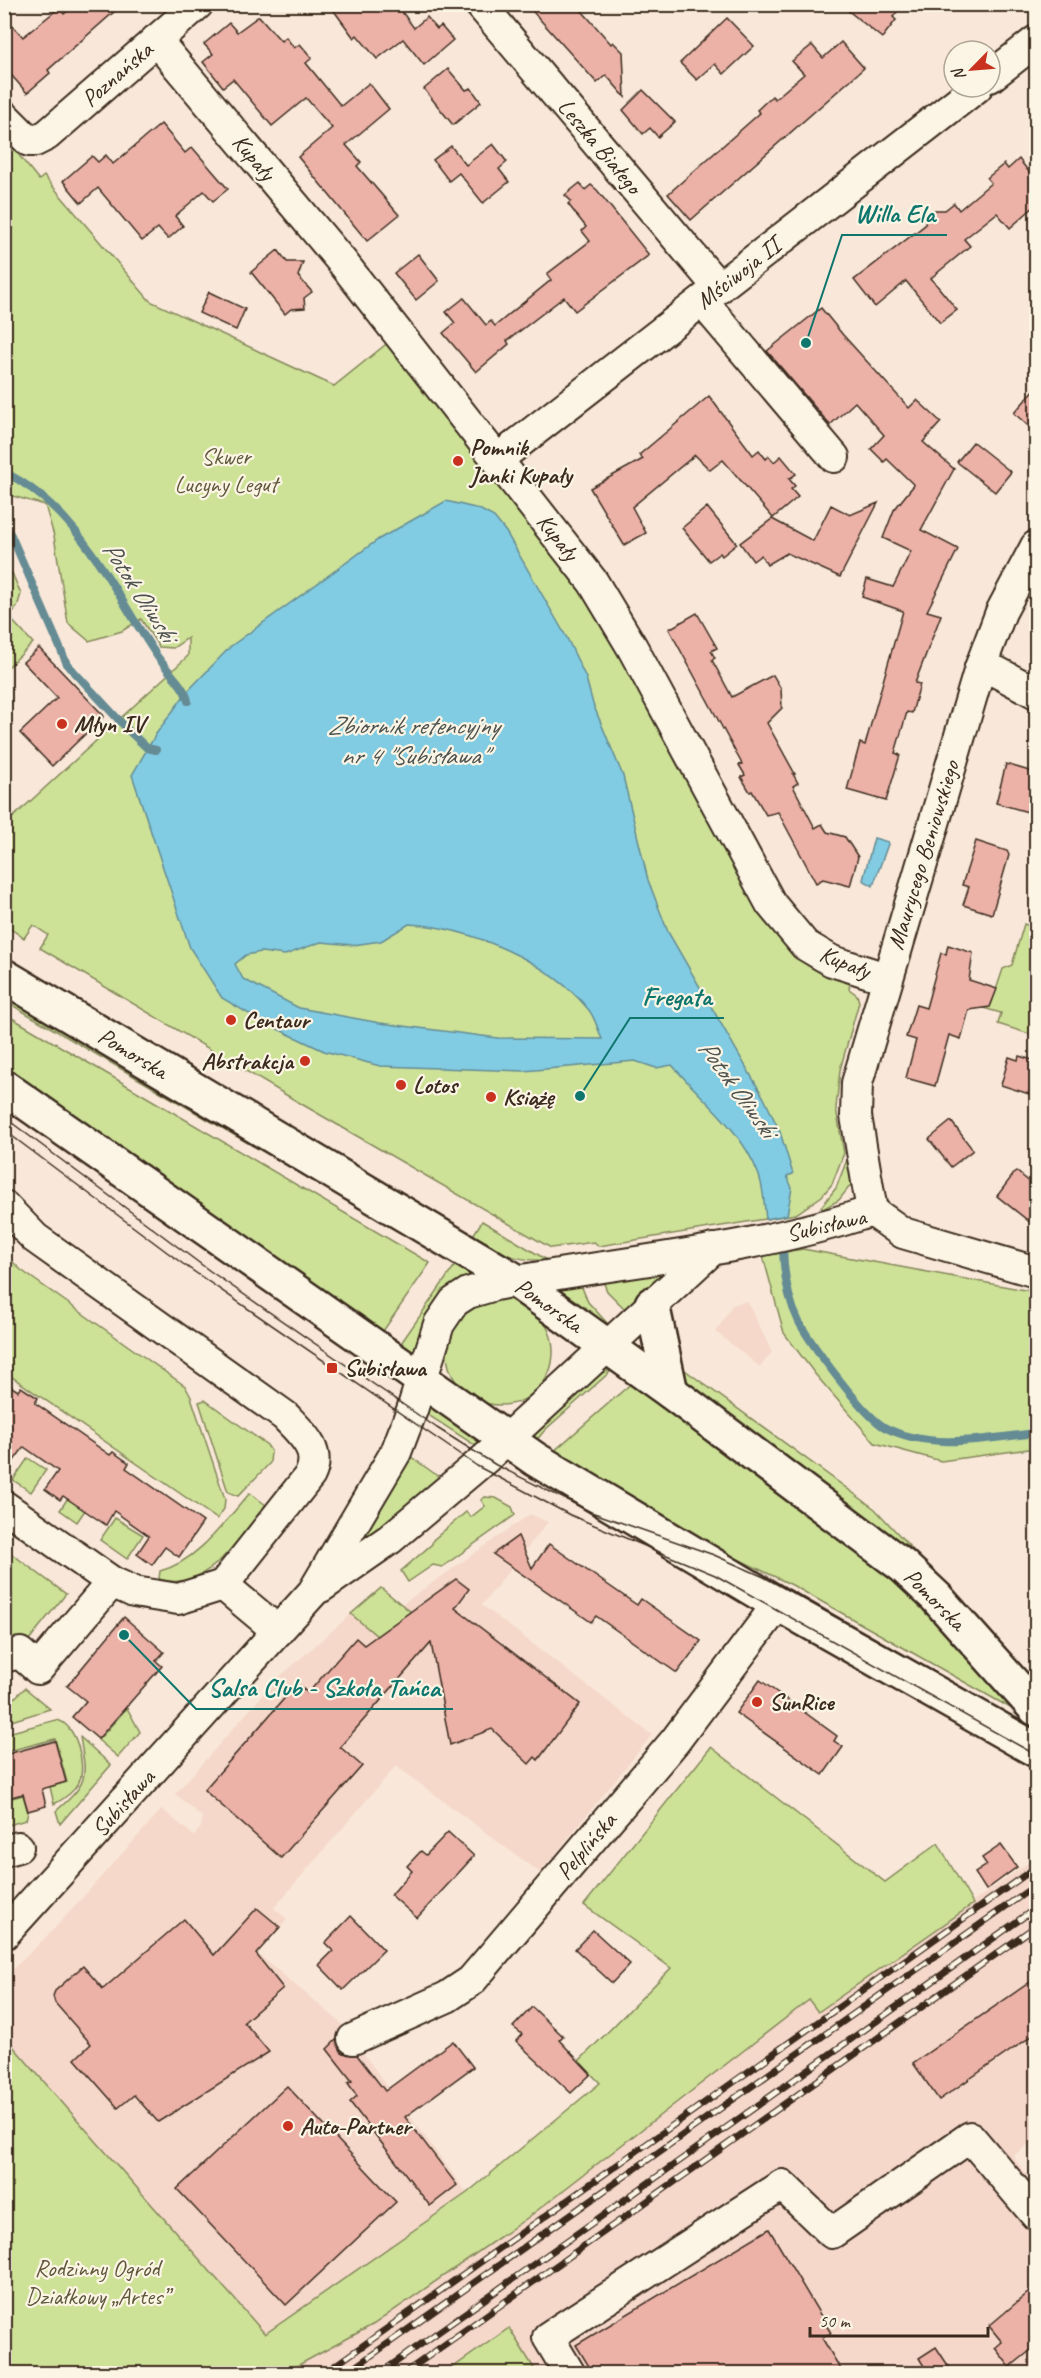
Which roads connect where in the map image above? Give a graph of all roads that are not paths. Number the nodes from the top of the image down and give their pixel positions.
1 (198, 4) edge
2 (480, 4) edge
3 (156, 40) junction
4 (1036, 41) edge
5 (1002, 68) edge
6 (962, 99) edge
7 (4, 116) edge
8 (710, 294) junction
9 (834, 457) dead end
10 (498, 459) junction
11 (1036, 546) edge
12 (980, 668) junction
13 (1036, 693) edge
14 (4, 976) edge
15 (886, 978) junction
16 (4, 1087) edge
17 (4, 1206) edge
18 (872, 1211) junction
19 (713, 1249) junction
20 (1036, 1272) edge
21 (516, 1281) junction
22 (652, 1304) junction
23 (607, 1346) junction
24 (422, 1381) junction
25 (671, 1392) junction
26 (507, 1439) junction
27 (4, 1506) edge
28 (112, 1582) junction
29 (223, 1585) junction
30 (313, 1592) junction
31 (778, 1604) junction
32 (278, 1631) junction
33 (4, 1657) edge
34 (1036, 1709) edge
35 (1036, 1750) edge
36 (4, 1934) edge
37 (353, 2039) dead end
38 (1036, 2215) edge
39 (570, 2373) edge

1 - 3 street, Poznańska
2 - 8 street, Leszka Białego
3 - 7 street, Poznańska
3 - 10 street, Kupały
4 - 5 street
6 - 8 street, Mściwoja II
8 - 9 street, Leszka Białego
8 - 10 street, Mściwoja II
10 - 15 street, Kupały
11 - 12 street, Maurycego Beniowskiego
12 - 13 street
12 - 15 street, Maurycego Beniowskiego
14 - 21 main road, Pomorska
15 - 18 street, Maurycego Beniowskiego
16 - 24 main road
17 - 29 street
18 - 19 street, Subisława
18 - 20 street, Subisława
19 - 21 street, Subisława
19 - 22 street, Subisława
21 - 23 main road, Pomorska
21 - 24 street, Subisława
22 - 23 street, Subisława
22 - 25 main road
23 - 25 main road, Pomorska
23 - 26 street, Subisława
24 - 26 main road
24 - 30 street, Subisława
25 - 34 main road, Pomorska
26 - 30 street, Subisława
26 - 31 main road
27 - 28 street
28 - 29 street
28 - 33 street
29 - 32 street
30 - 32 street, Subisława
31 - 35 main road
31 - 37 street, Pelplińska
32 - 36 street, Subisława
38 - 39 street

